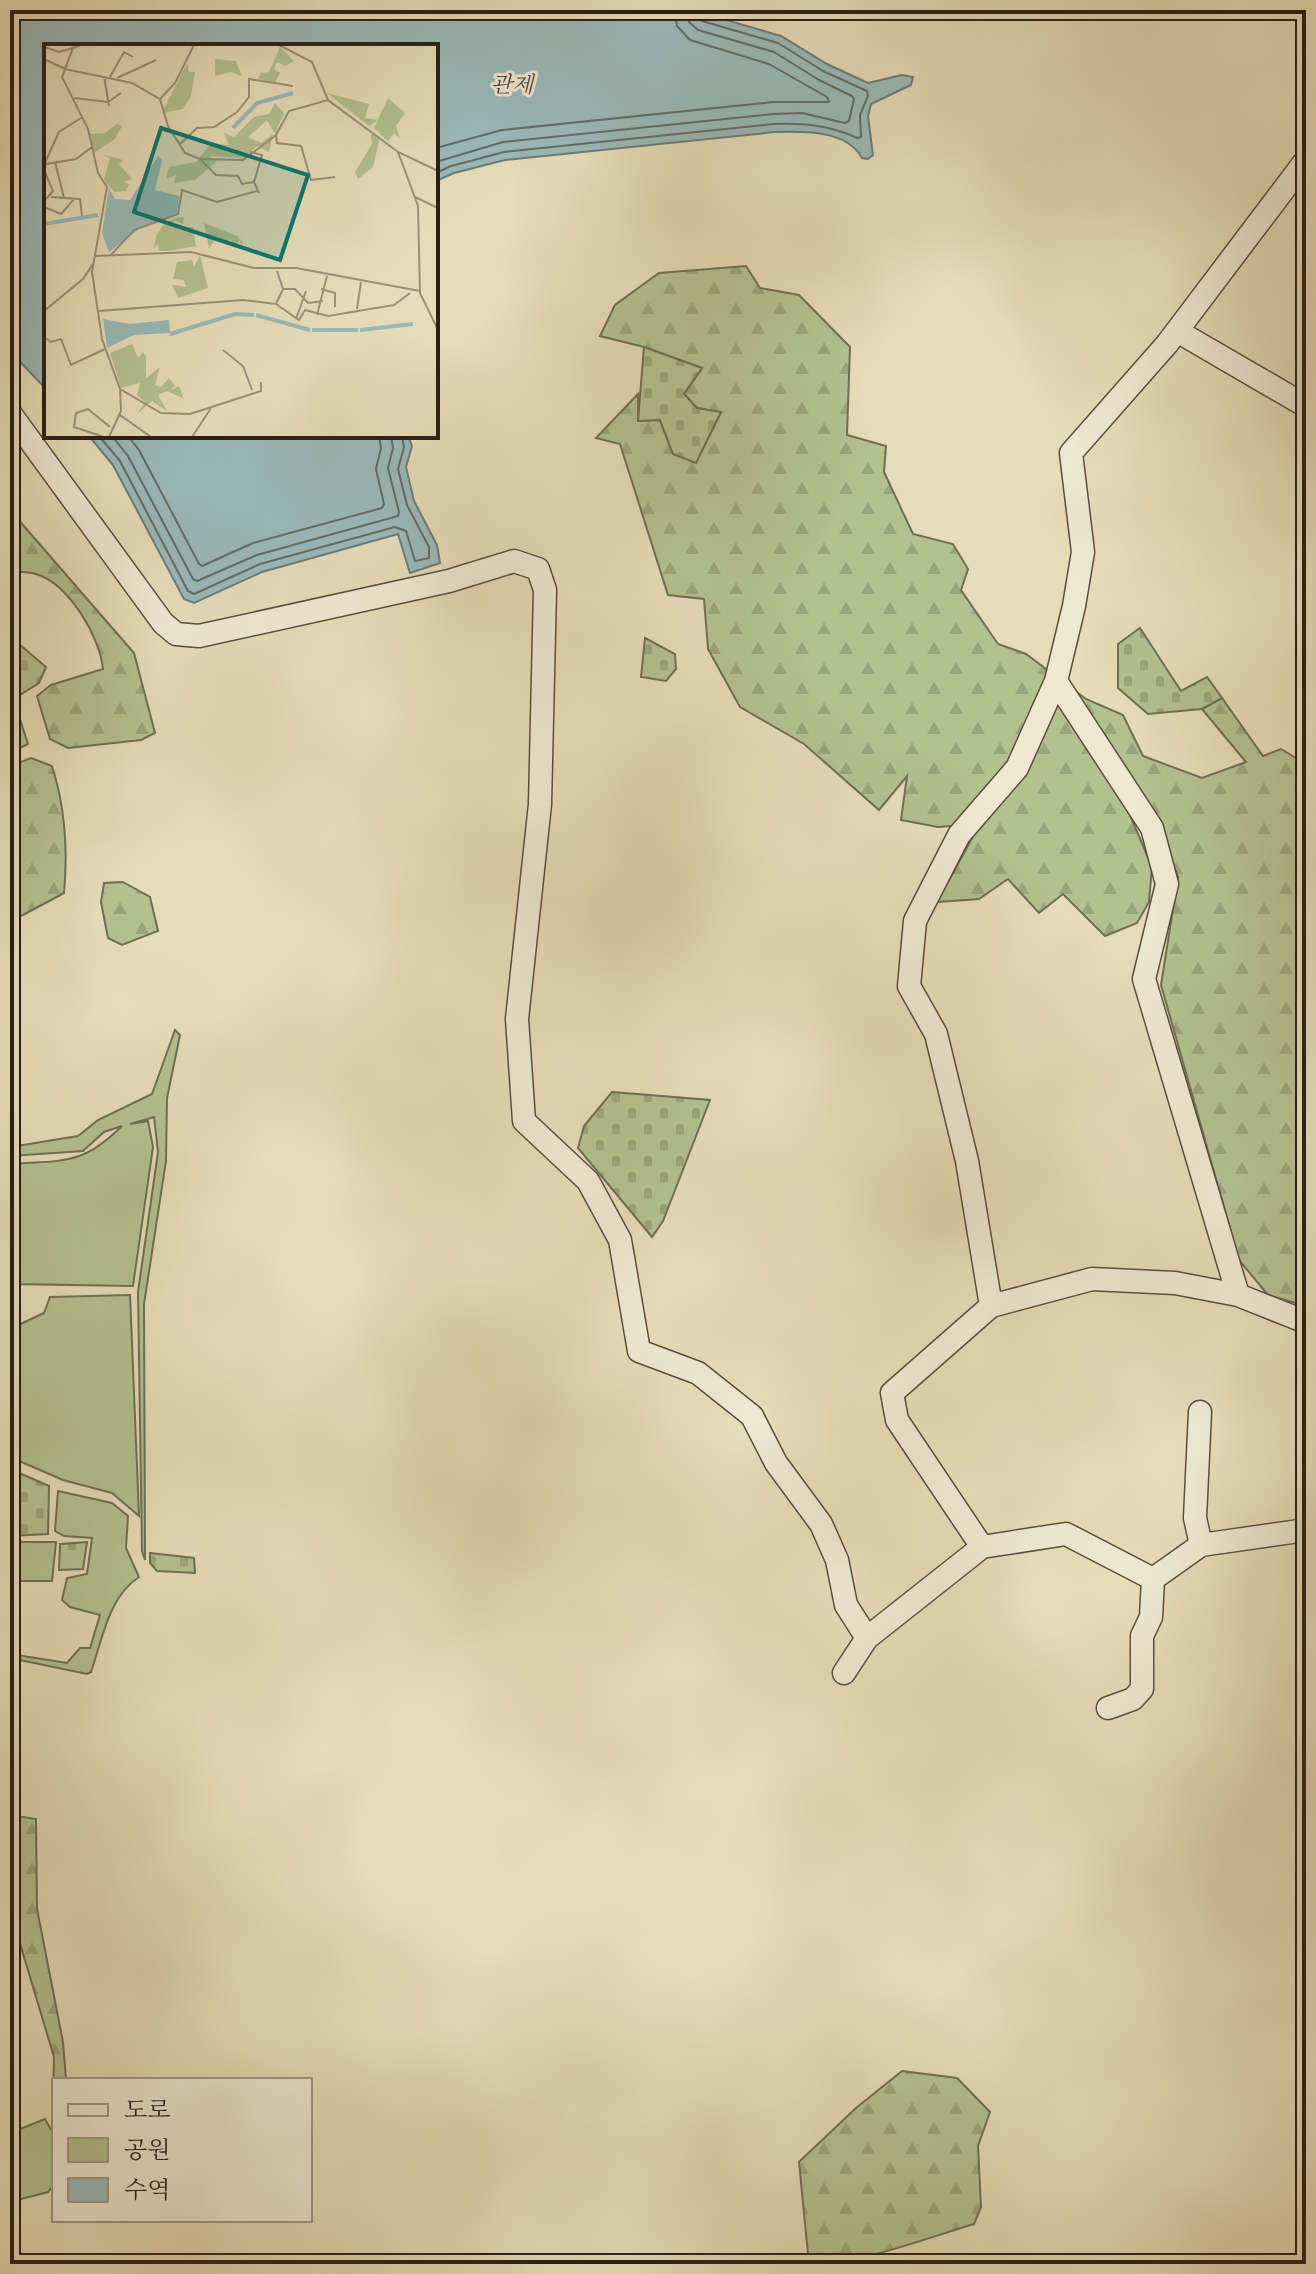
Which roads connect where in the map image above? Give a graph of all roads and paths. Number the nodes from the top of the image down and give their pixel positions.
1 (1306, 160) edge
2 (1177, 331) junction
3 (1306, 406) edge
4 (10, 413) edge
5 (1056, 681) junction
6 (1238, 1295) junction
7 (991, 1306) junction
8 (1306, 1322) edge
9 (1200, 1412) dead end
10 (1306, 1530) edge
11 (1201, 1545) junction
12 (982, 1547) junction
13 (1153, 1579) junction
14 (867, 1638) junction
15 (844, 1673) dead end
16 (1108, 1708) dead end

1 - 2 street
2 - 3 street
2 - 5 street
4 - 14 street
5 - 6 street
5 - 7 street
6 - 7 street
6 - 8 street
7 - 12 street
9 - 11 street
10 - 11 street
11 - 13 street
12 - 13 street
12 - 14 street
13 - 16 street
14 - 15 street

